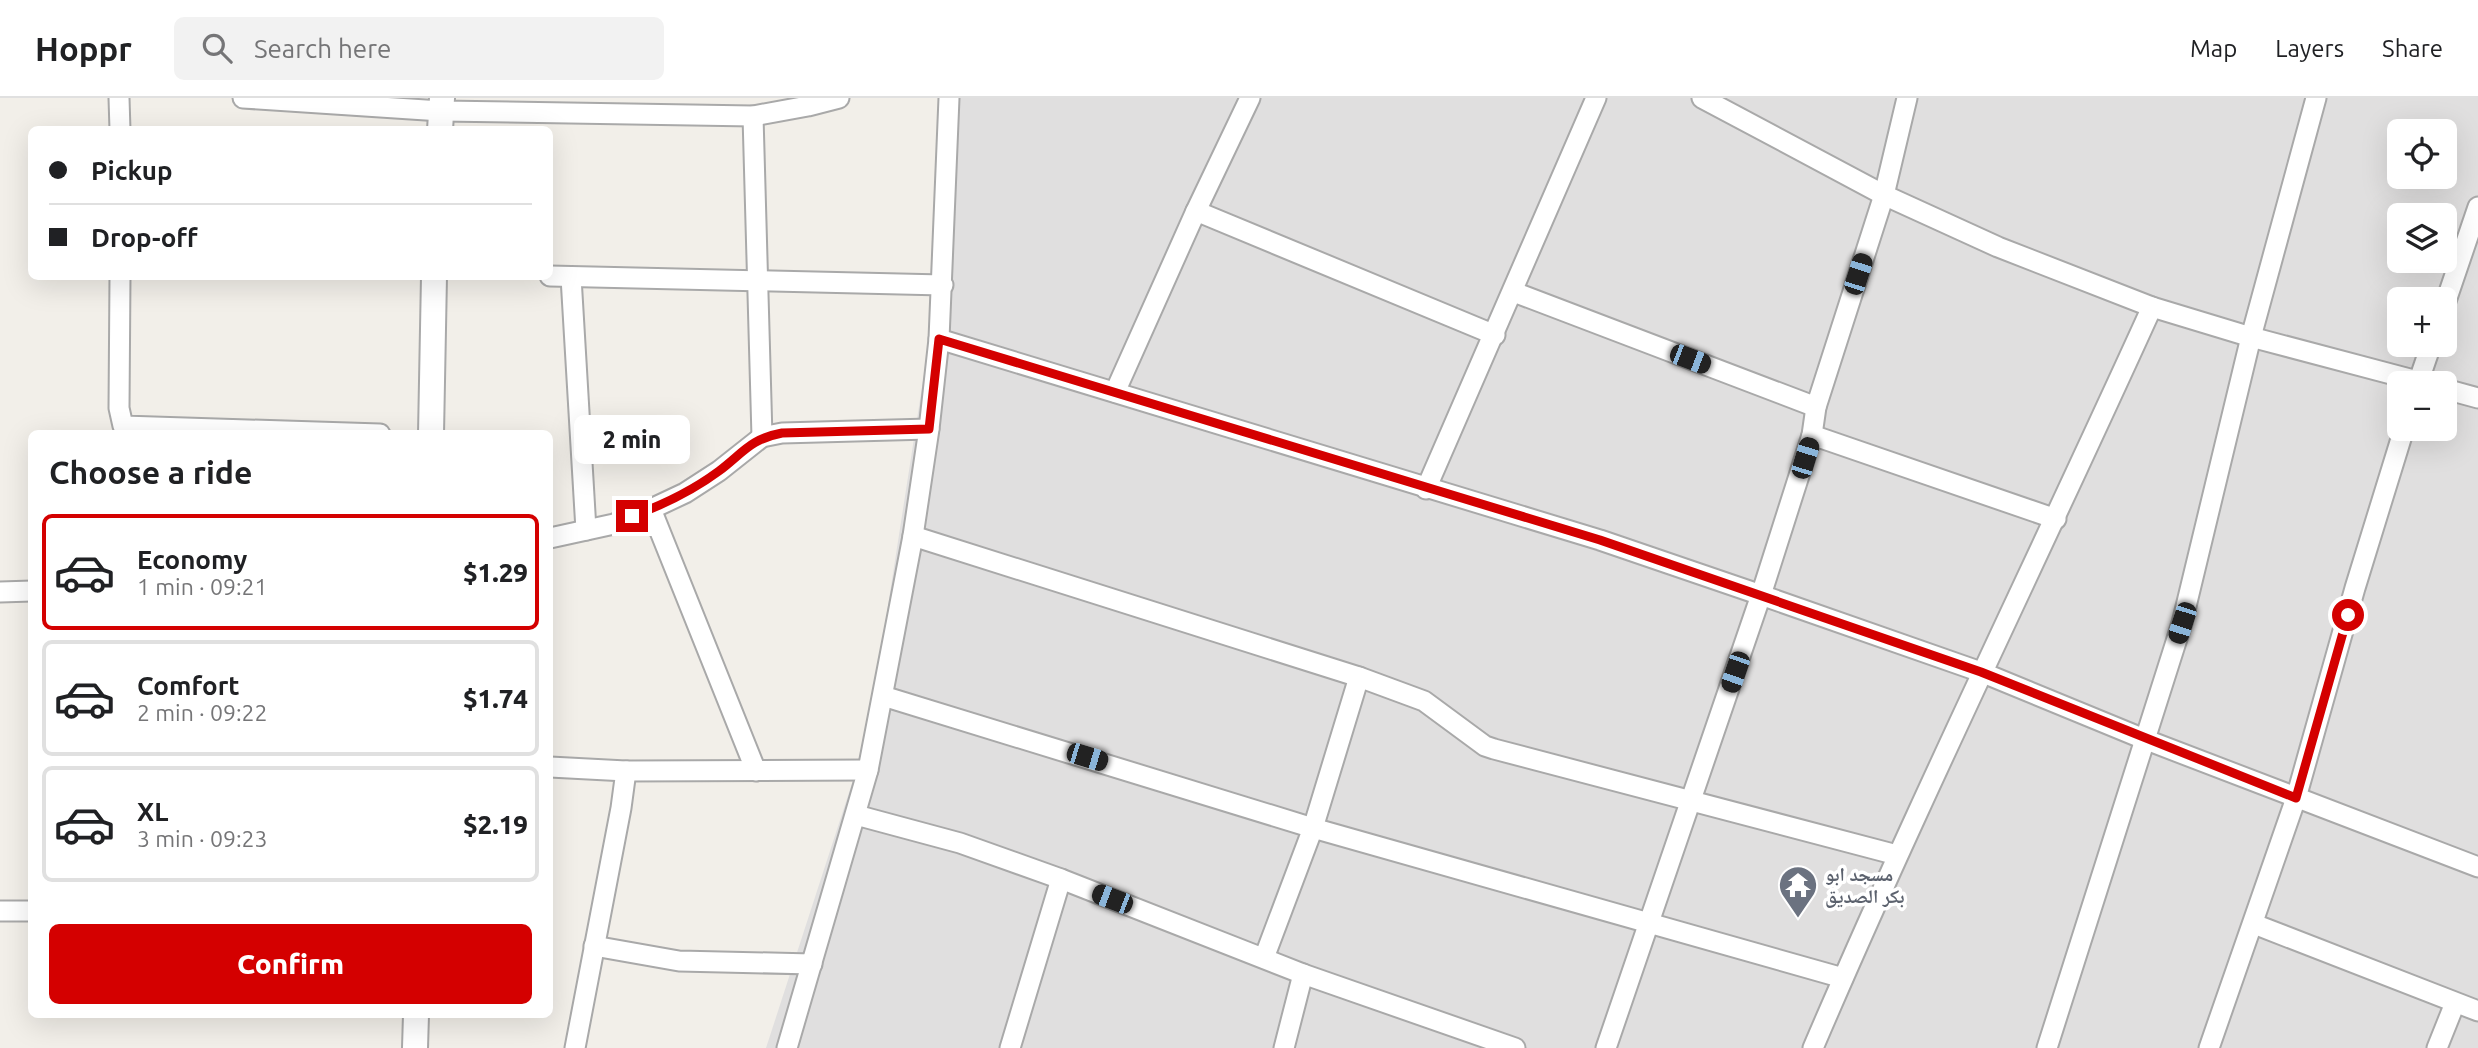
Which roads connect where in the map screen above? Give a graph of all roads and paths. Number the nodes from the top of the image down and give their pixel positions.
1 (119, 98) edge
2 (243, 98) edge
3 (839, 98) edge
4 (949, 98) edge
5 (1251, 98) edge
6 (1597, 98) edge
7 (1703, 98) edge
8 (1907, 98) edge
9 (2316, 98) edge
10 (617, 106) edge
11 (441, 113) edge
12 (753, 116) junction
13 (120, 126) edge
14 (1884, 195) junction
15 (2478, 207) edge
16 (1196, 211) junction
17 (553, 276) edge
18 (571, 277) junction
19 (120, 280) edge
20 (434, 280) edge
21 (757, 282) junction
22 (943, 285) junction
23 (2451, 287) edge
24 (1514, 292) junction
25 (2152, 307) junction
26 (1495, 335) junction
27 (2251, 337) junction
28 (939, 339) junction
29 (2387, 374) edge
30 (1115, 392) junction
31 (2457, 392) edge
32 (2478, 398) edge
33 (1816, 407) junction
34 (929, 429) junction
35 (207, 430) edge
36 (431, 430) edge
37 (1812, 435) junction
38 (762, 437) junction
39 (2400, 441) edge
40 (1426, 489) junction
41 (651, 509) junction
42 (2056, 519) junction
43 (586, 530) junction
44 (913, 536) junction
45 (553, 537) edge
46 (28, 591) edge
47 (0, 592) edge
48 (1761, 595) junction
49 (1981, 672) junction
50 (1359, 677) junction
51 (883, 696) junction
52 (2144, 739) junction
53 (553, 767) edge
54 (868, 770) junction
55 (626, 771) junction
56 (756, 771) junction
57 (2296, 798) junction
58 (1691, 799) junction
59 (856, 815) junction
60 (1313, 828) junction
61 (1897, 855) junction
62 (2478, 867) edge
63 (1061, 879) junction
64 (0, 911) edge
65 (28, 911) edge
66 (1650, 924) junction
67 (2254, 924) junction
68 (594, 946) junction
69 (1264, 958) junction
70 (812, 964) junction
71 (1303, 974) junction
72 (1843, 978) junction
73 (2455, 1003) junction
74 (2478, 1011) edge
75 (416, 1018) edge
76 (415, 1048) edge
77 (575, 1048) edge
78 (787, 1048) edge
79 (1010, 1048) edge
80 (1284, 1048) edge
81 (1515, 1048) edge
82 (1606, 1048) edge
83 (1813, 1048) edge
84 (2047, 1048) edge
85 (2209, 1048) edge
86 (2437, 1048) edge

1 - 13 street
2 - 11 street
3 - 12 street
4 - 22 street
5 - 16 street
6 - 24 street
7 - 14 street
8 - 14 street
9 - 27 street
10 - 11 street
10 - 12 street
12 - 21 street
14 - 25 street
14 - 33 street
15 - 23 street
16 - 26 street
16 - 30 street
17 - 18 street
18 - 21 street
18 - 43 street
19 - 35 street
20 - 36 street
21 - 22 street
21 - 38 street
22 - 28 street
24 - 26 street
24 - 33 street
25 - 27 street
25 - 42 street
26 - 40 street
27 - 29 street
27 - 52 street
28 - 30 street
28 - 34 street
30 - 40 street
31 - 32 street
33 - 37 street
34 - 38 street
34 - 44 street
37 - 42 street
37 - 48 street
38 - 41 street
39 - 57 street
40 - 48 street
41 - 43 street
41 - 56 street
42 - 49 street
43 - 45 street
44 - 50 street
44 - 51 street
46 - 47 street
48 - 49 street
48 - 58 street
49 - 52 street
49 - 61 street
50 - 58 street
50 - 60 street
51 - 54 street
51 - 60 street
52 - 57 street
52 - 84 street
53 - 55 street
54 - 56 street
54 - 59 street
55 - 56 street
55 - 68 street
57 - 62 street
57 - 67 street
58 - 61 street
58 - 66 street
59 - 63 street
59 - 70 street
60 - 66 street
60 - 69 street
61 - 72 street
63 - 69 street
63 - 79 street
64 - 65 street
66 - 72 street
66 - 82 street
67 - 73 street
67 - 85 street
68 - 70 street
68 - 77 street
69 - 71 street
70 - 78 street
71 - 80 street
71 - 81 street
72 - 83 street
73 - 74 street
73 - 86 street
75 - 76 street

